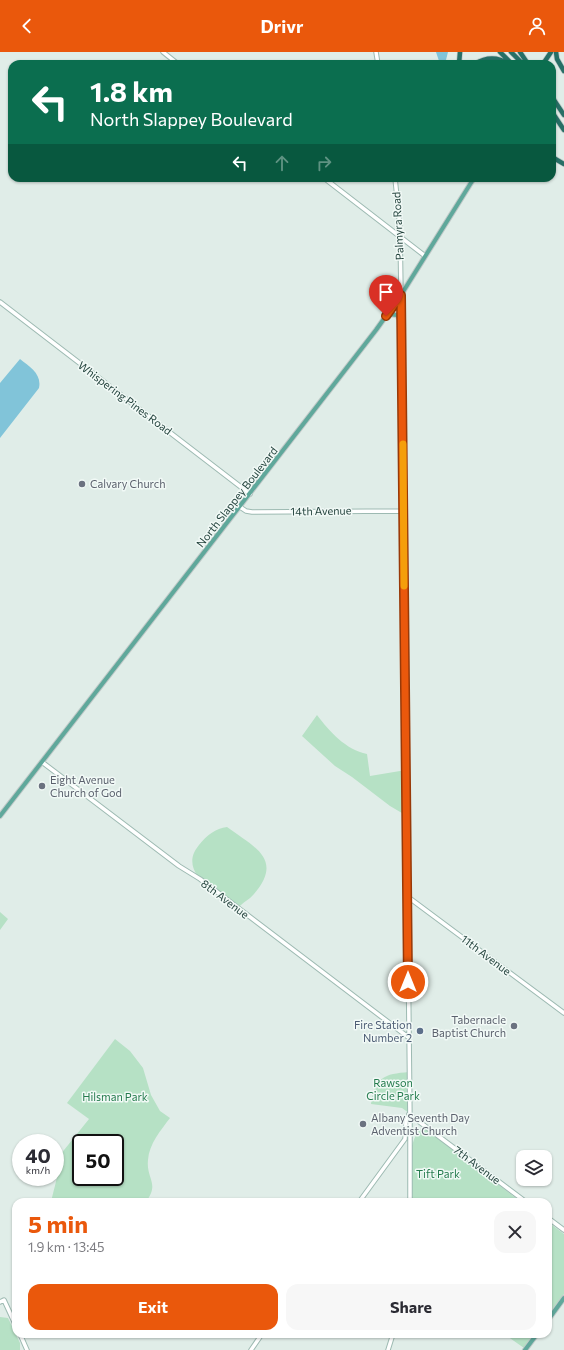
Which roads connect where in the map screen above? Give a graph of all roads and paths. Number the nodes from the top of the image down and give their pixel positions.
1 (163, 52) edge
2 (500, 52) edge
3 (511, 52) edge
4 (556, 52) edge
5 (173, 60) edge
6 (482, 60) edge
7 (498, 60) edge
8 (508, 60) edge
9 (519, 60) edge
10 (564, 71) edge
11 (556, 104) edge
12 (564, 115) edge
13 (556, 118) edge
14 (564, 130) edge
15 (329, 182) edge
16 (395, 182) edge
17 (471, 182) edge
18 (400, 236) junction
19 (425, 256) junction
20 (401, 295) junction
21 (0, 302) edge
22 (387, 314) junction
23 (401, 321) junction
24 (250, 494) junction
25 (240, 507) junction
26 (404, 510) junction
27 (42, 762) junction
28 (0, 816) edge
29 (408, 897) junction
30 (564, 1013) edge
31 (408, 1036) junction
32 (409, 1114) junction
33 (362, 1198) edge
34 (410, 1198) edge
35 (521, 1198) edge
36 (552, 1221) edge
37 (564, 1230) edge
38 (564, 1298) edge
39 (2, 1301) edge
40 (552, 1314) edge
41 (12, 1319) edge
42 (22, 1338) edge
43 (259, 1338) edge
44 (392, 1338) edge
45 (534, 1338) edge
46 (389, 1349) edge
47 (27, 1350) edge
48 (251, 1350) edge
49 (525, 1350) edge

1 - 5 street
2 - 8 highway
3 - 9 highway
4 - 10 highway
6 - 7 highway
11 - 12 highway
13 - 14 highway
15 - 18 street
16 - 18 street, Palmyra Road
17 - 19 main road, North Slappey Boulevard
18 - 19 street
18 - 20 street, Palmyra Road
19 - 20 main road, North Slappey Boulevard
20 - 22 main road, North Slappey Boulevard
20 - 23 street, Palmyra Road
21 - 24 street, Whispering Pines Road
22 - 23 main road
22 - 24 main road, North Slappey Boulevard
23 - 26 street, Palmyra Road
24 - 25 main road, North Slappey Boulevard
25 - 26 street, 14th Avenue
25 - 27 main road, North Slappey Boulevard
26 - 29 street, Palmyra Road
27 - 28 main road, North Slappey Boulevard
27 - 31 street, 8th Avenue
29 - 30 street, 11th Avenue
29 - 31 street, Palmyra Road
31 - 32 street, Palmyra Road
32 - 33 street, Palmyra Road
32 - 34 street, Palmyra Road
32 - 35 street, 7th Avenue
36 - 37 street
38 - 40 main road
39 - 41 street
42 - 47 street
43 - 48 street
44 - 46 street
45 - 49 main road

